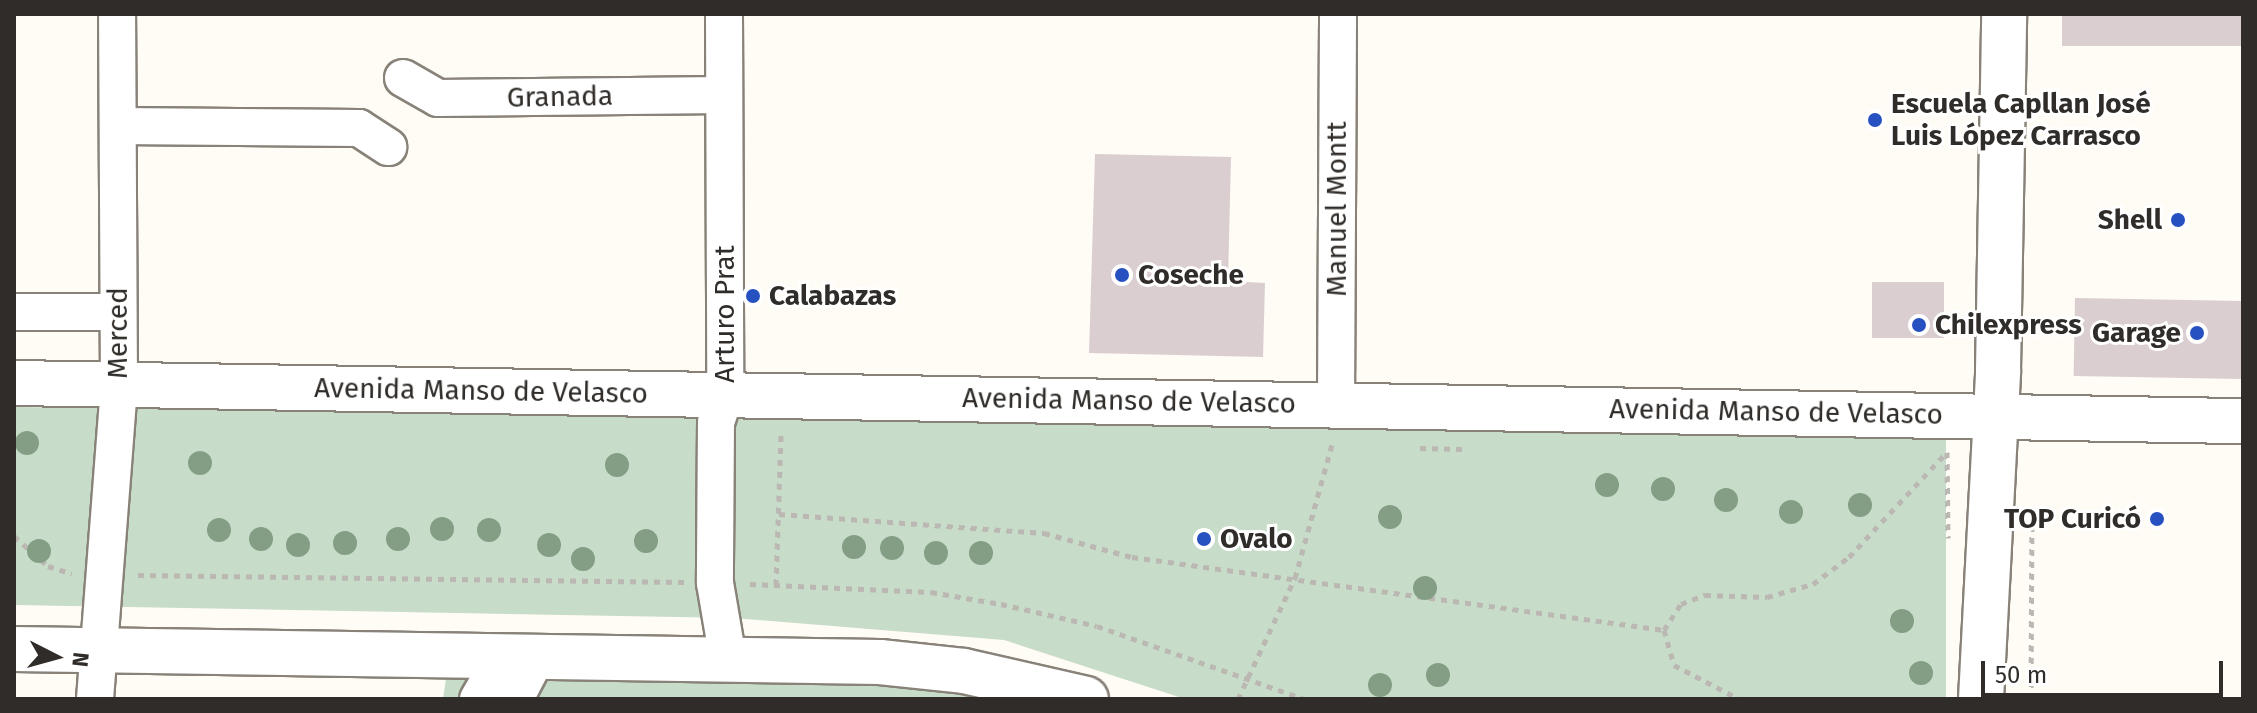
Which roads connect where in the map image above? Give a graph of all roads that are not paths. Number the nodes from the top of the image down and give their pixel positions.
1 (117, 14) edge
2 (724, 14) edge
3 (1338, 14) edge
4 (2004, 14) edge
5 (403, 78) dead end
6 (724, 95) junction
7 (118, 126) junction
8 (388, 147) dead end
9 (14, 312) edge
10 (118, 312) junction
11 (14, 383) edge
12 (119, 385) junction
13 (725, 395) junction
14 (1336, 404) junction
15 (1996, 415) junction
16 (2243, 421) edge
17 (14, 649) edge
18 (96, 651) junction
19 (520, 656) junction
20 (728, 659) junction
21 (95, 699) edge
22 (478, 699) edge
23 (515, 699) edge
24 (1086, 699) edge
25 (1981, 699) edge

1 - 7 street, Merced
2 - 6 street, Arturo Prat
3 - 14 street, Manuel Montt
4 - 15 main road
5 - 6 street, Granada
6 - 13 street, Arturo Prat
7 - 8 street
7 - 10 street, Merced
9 - 10 street
10 - 12 street, Merced
11 - 12 main road, Avenida Manso de Velasco
12 - 13 main road, Avenida Manso de Velasco
12 - 18 street, Merced
13 - 14 main road, Avenida Manso de Velasco
13 - 20 street, Arturo Prat
14 - 15 main road, Avenida Manso de Velasco
15 - 16 main road, Avenida Manso de Velasco
15 - 25 main road
17 - 18 main road
18 - 19 main road
18 - 21 street, Merced
19 - 20 main road
19 - 22 street
19 - 23 street
20 - 24 main road

